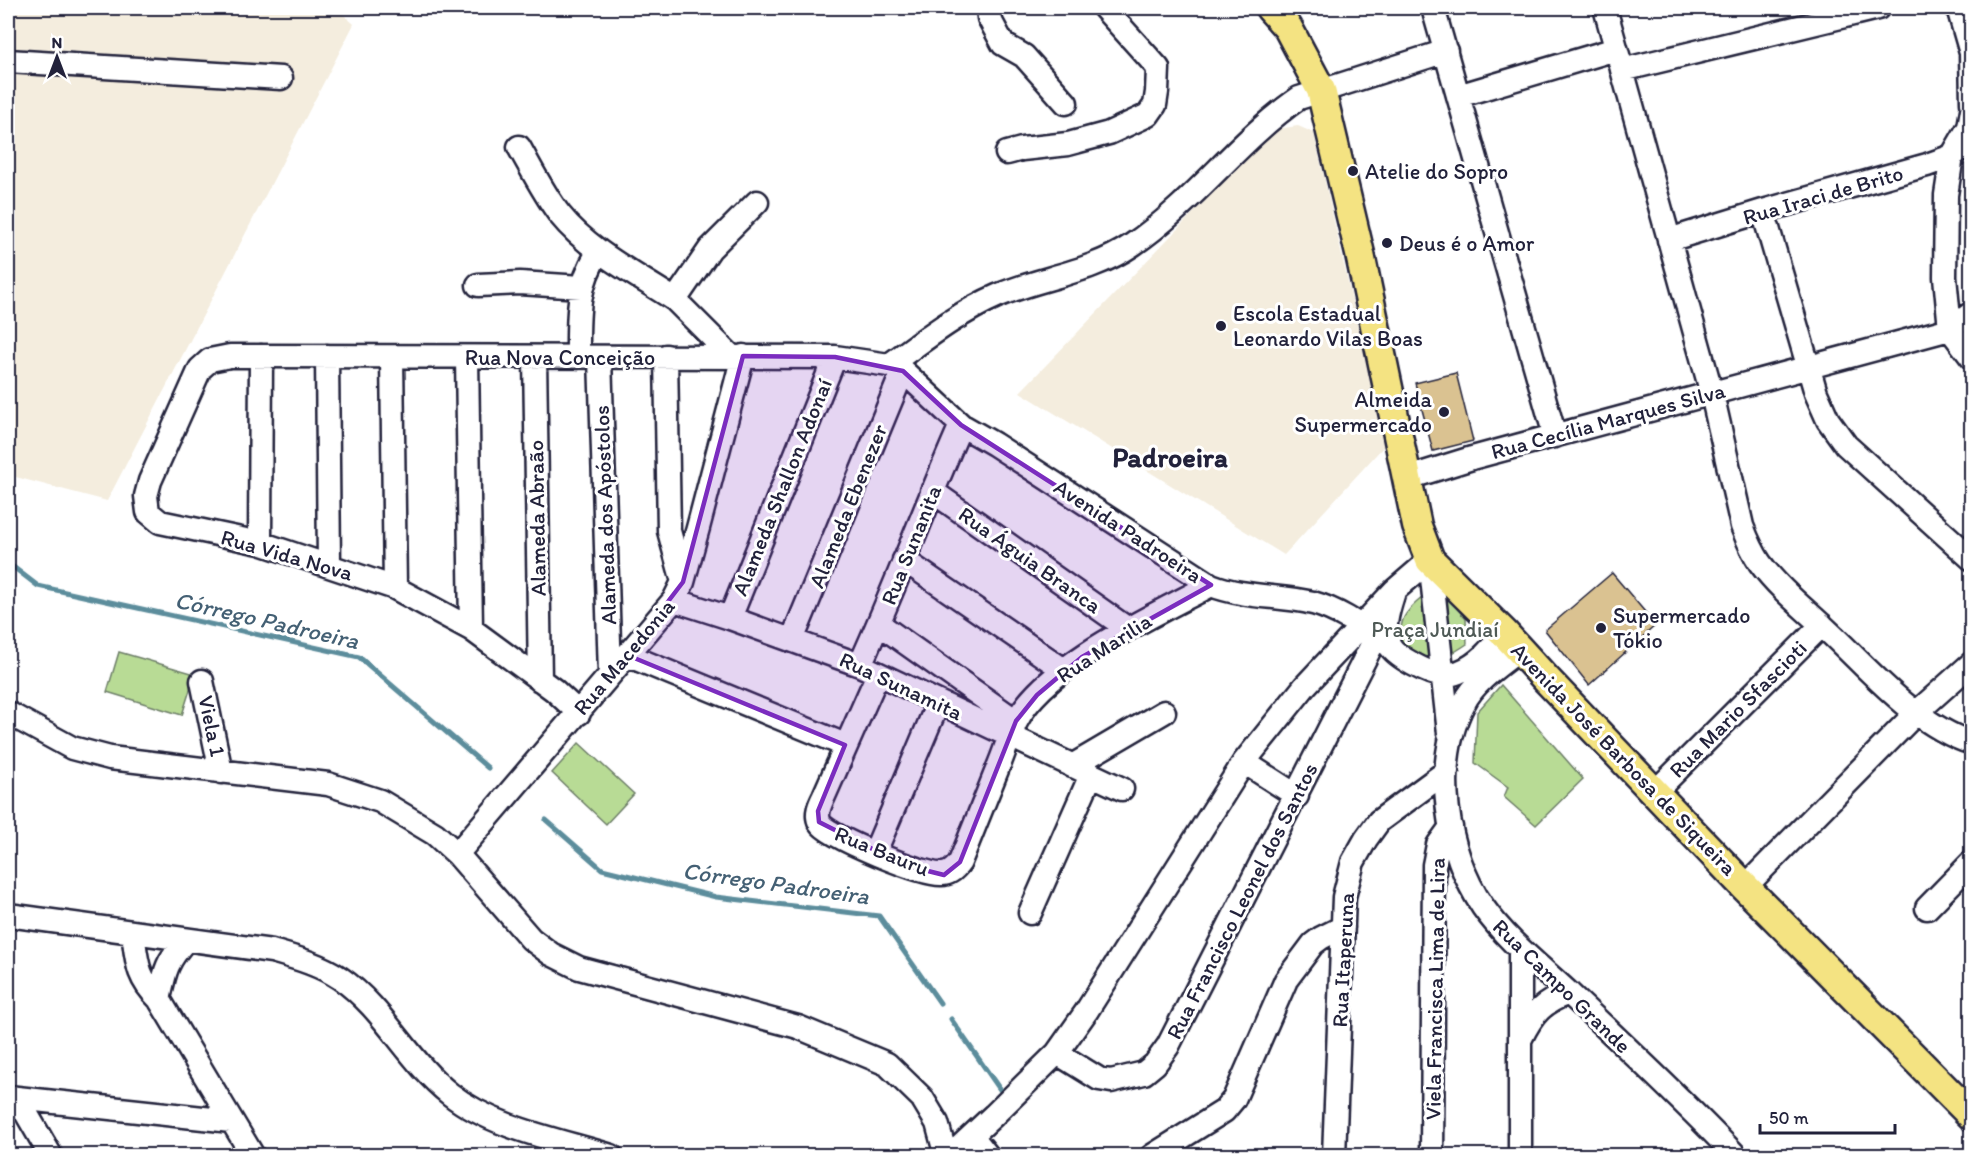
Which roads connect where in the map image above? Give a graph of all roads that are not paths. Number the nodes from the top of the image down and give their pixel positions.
1 (988, 8) edge
2 (1104, 8) edge
3 (1270, 8) edge
4 (1433, 8) edge
5 (1605, 8) edge
6 (1878, 8) edge
7 (1958, 8) edge
8 (1446, 51) junction
9 (1619, 60) junction
10 (8, 61) edge
11 (280, 78) dead end
12 (1321, 90) junction
13 (1458, 96) junction
14 (1066, 103) dead end
15 (1971, 103) edge
16 (1971, 111) edge
17 (1971, 141) edge
18 (519, 147) dead end
19 (1007, 153) dead end
20 (1952, 156) junction
21 (757, 202) dead end
22 (1763, 211) junction
23 (1669, 240) junction
24 (599, 251) junction
25 (478, 285) dead end
26 (581, 287) junction
27 (675, 300) junction
28 (1971, 313) edge
29 (1950, 329) junction
30 (230, 356) joint
31 (261, 356) junction
32 (327, 356) junction
33 (666, 356) junction
34 (737, 356) junction
35 (392, 357) junction
36 (467, 357) junction
37 (535, 357) junction
38 (589, 357) junction
39 (835, 357) junction
40 (1971, 358) edge
41 (1808, 366) junction
42 (896, 368) junction
43 (1712, 394) junction
44 (962, 425) junction
45 (1555, 436) junction
46 (1407, 478) junction
47 (932, 491) junction
48 (260, 543) junction
49 (1971, 559) edge
50 (904, 560) junction
51 (1430, 560) junction
52 (329, 565) junction
53 (1211, 585) junction
54 (395, 588) junction
55 (1395, 590) junction
56 (678, 591) junction
57 (730, 618) junction
58 (879, 624) junction
59 (1822, 625) junction
60 (471, 629) junction
61 (1128, 629) junction
62 (1376, 637) junction
63 (792, 640) junction
64 (1511, 641) junction
65 (627, 655) junction
66 (1328, 661) junction
67 (1971, 663) edge
68 (869, 670) junction
69 (1064, 670) junction
70 (610, 674) junction
71 (1443, 676) junction
72 (540, 680) junction
73 (202, 681) dead end
74 (1353, 681) junction
75 (938, 703) junction
76 (579, 712) junction
77 (1164, 712) dead end
78 (8, 713) edge
79 (1916, 713) junction
80 (1013, 729) junction
81 (1971, 742) edge
82 (845, 745) junction
83 (1450, 746) junction
84 (1244, 762) junction
85 (1082, 771) junction
86 (1447, 771) junction
87 (221, 772) junction
88 (1122, 789) dead end
89 (1654, 793) junction
90 (1297, 796) junction
91 (1451, 827) junction
92 (875, 852) junction
93 (457, 854) junction
94 (960, 862) joint
95 (1971, 862) edge
96 (1745, 886) junction
97 (1927, 908) dead end
98 (1030, 913) dead end
99 (8, 915) edge
100 (1343, 927) junction
101 (133, 933) junction
102 (186, 940) junction
103 (1520, 949) junction
104 (1569, 993) junction
105 (159, 999) junction
106 (1521, 1038) junction
107 (1057, 1053) junction
108 (13, 1098) edge
109 (1971, 1116) edge
110 (231, 1121) junction
111 (972, 1136) junction
112 (1729, 1152) edge
113 (51, 1155) edge
114 (253, 1155) edge
115 (611, 1155) edge
116 (948, 1155) edge
117 (988, 1155) edge
118 (1152, 1155) edge
119 (1334, 1155) edge
120 (1432, 1155) edge
121 (1520, 1155) edge

1 - 14 street
2 - 19 street
3 - 12 main road, Avenida José Barbosa de Siqueira
4 - 8 street
5 - 9 street
6 - 9 street
7 - 15 street
8 - 12 street
8 - 13 street
9 - 13 street
9 - 23 street
10 - 11 street
12 - 42 street
12 - 46 main road, Avenida José Barbosa de Siqueira
13 - 45 street
16 - 20 street
17 - 20 street, Rua Iraci de Brito
18 - 24 street
20 - 22 street, Rua Iraci de Brito
20 - 29 street
21 - 27 street
22 - 23 street, Rua Iraci de Brito
22 - 41 street
23 - 43 street
24 - 26 street, Alameda dos Apóstolos
24 - 27 street
25 - 26 street
26 - 38 street, Alameda dos Apóstolos
27 - 34 street
28 - 29 street
29 - 40 street
29 - 41 street, Rua Cecília Marques Silva
30 - 31 street, Rua Nova Conceição
30 - 48 street, Rua Vida Nova
31 - 32 street, Rua Nova Conceição
31 - 48 street
32 - 35 street, Rua Nova Conceição
32 - 52 street
33 - 34 street, Rua Nova Conceição
33 - 38 street, Rua Nova Conceição
33 - 56 street
34 - 39 street, Rua Nova Conceição
34 - 56 street, Rua Macedonia
35 - 36 street, Rua Nova Conceição
35 - 54 street
36 - 37 street, Rua Nova Conceição
36 - 60 street
37 - 38 street, Rua Nova Conceição
37 - 72 street, Alameda Abraão
38 - 70 street, Alameda dos Apóstolos
39 - 42 street, Rua Nova Conceição
39 - 57 street, Alameda Shallon Adonaí
41 - 43 street, Rua Cecília Marques Silva
41 - 49 street
42 - 44 street, Avenida Padroeira
42 - 63 street, Alameda Ebenezer
43 - 45 street, Rua Cecília Marques Silva
43 - 59 street
44 - 47 street, Rua Sunanita
44 - 53 street, Avenida Padroeira
45 - 46 street, Rua Cecília Marques Silva
46 - 51 main road, Avenida José Barbosa de Siqueira
47 - 50 street, Rua Sunanita
47 - 61 street, Rua Águia Branca
48 - 52 street, Rua Vida Nova
50 - 58 street, Rua Sunanita
50 - 69 street
51 - 55 street
51 - 64 main road, Avenida José Barbosa de Siqueira
51 - 71 street, Rua Campo Grande
52 - 54 street, Rua Vida Nova
53 - 61 street, Rua Marilia
53 - 62 street, Avenida Padroeira
54 - 60 street, Rua Vida Nova
55 - 62 street, Rua Francisco Leonel dos Santos
55 - 62 street
56 - 57 street, Rua Sunamita
56 - 65 street, Rua Macedonia
57 - 63 street, Rua Sunamita
58 - 68 street, Rua Sunanita
58 - 80 street
59 - 79 street
59 - 89 street, Rua Mario Sfascioti
60 - 72 street, Rua Vida Nova
61 - 69 street, Rua Marilia
62 - 66 street, Rua Francisco Leonel dos Santos
62 - 71 street
62 - 74 street, Rua Francisco Leonel dos Santos
63 - 68 street, Rua Sunamita
64 - 71 street
64 - 83 street, Rua Campo Grande
64 - 89 main road, Avenida José Barbosa de Siqueira
65 - 70 street, Rua Macedonia
65 - 82 street
66 - 74 street
66 - 84 street, Rua Francisco Leonel dos Santos
67 - 79 street
68 - 75 street, Rua Sunamita
68 - 82 street, Rua Bauru
69 - 80 street, Rua Marilia
70 - 76 street, Rua Macedonia
71 - 83 street, Rua Campo Grande
72 - 76 street, Rua Vida Nova
73 - 87 street, Viela 1
74 - 90 street, Rua Francisco Leonel dos Santos
75 - 80 street, Rua Sunamita
75 - 92 street
76 - 93 street, Rua Macedonia
77 - 85 street
78 - 87 street
79 - 81 street
79 - 96 street
80 - 85 street, Rua Sunamita
80 - 94 street, Rua Marilia
82 - 92 street, Rua Bauru
83 - 86 street, Rua Campo Grande
84 - 90 street
84 - 107 street, Rua Francisco Leonel dos Santos
85 - 88 street, Rua Sunamita
85 - 98 street
86 - 91 street, Rua Campo Grande
86 - 100 street, Rua Itaperuna
87 - 93 street
89 - 96 main road, Avenida José Barbosa de Siqueira
90 - 107 street, Rua Francisco Leonel dos Santos
91 - 103 street, Rua Campo Grande
91 - 120 street, Viela Francisca Lima de Lira
92 - 94 street, Rua Bauru
93 - 116 street
95 - 97 street
96 - 109 main road, Avenida José Barbosa de Siqueira
99 - 101 street
100 - 118 street
100 - 119 street, Rua Itaperuna
101 - 102 street
101 - 105 street
102 - 105 street
102 - 115 street
103 - 104 street, Rua Campo Grande
103 - 106 street
104 - 106 street
104 - 112 street, Rua Campo Grande
105 - 110 street
106 - 121 street
107 - 111 street, Rua Francisco Leonel dos Santos
108 - 110 street
108 - 113 street
110 - 114 street
111 - 116 street, Rua Francisco Leonel dos Santos
111 - 117 street

